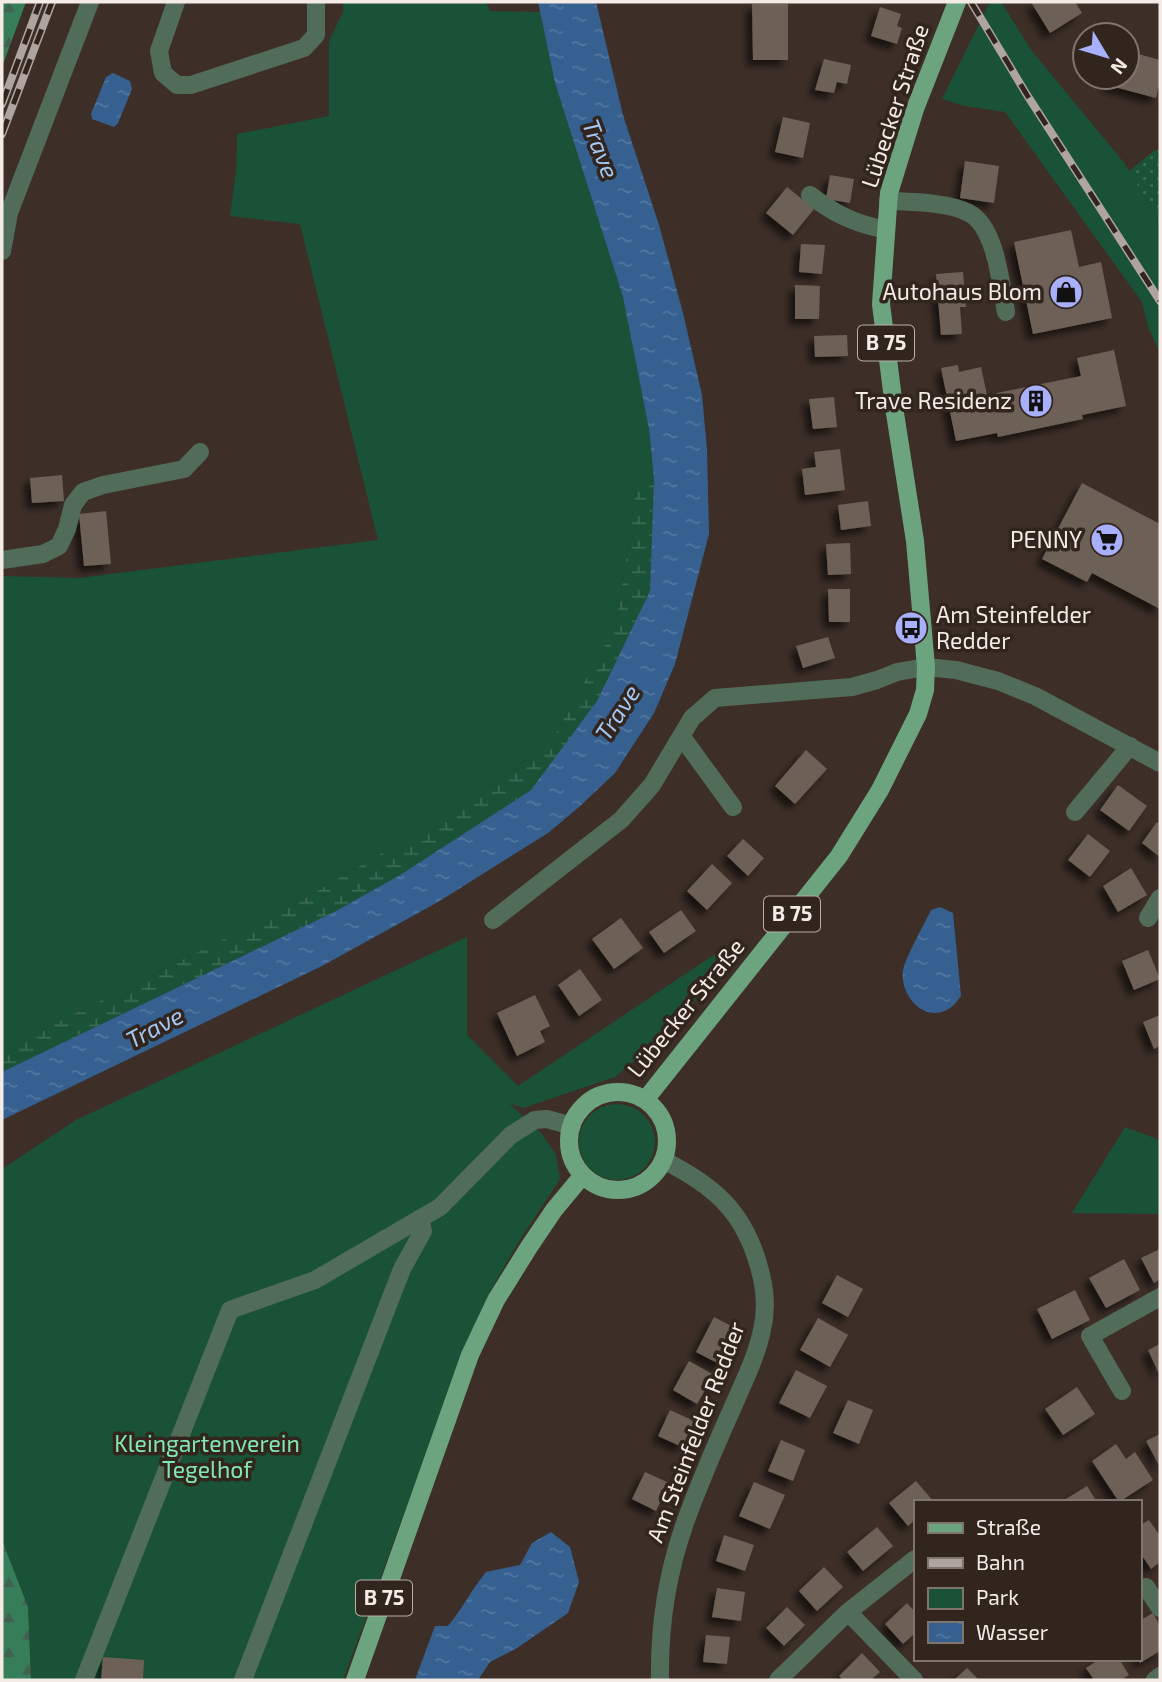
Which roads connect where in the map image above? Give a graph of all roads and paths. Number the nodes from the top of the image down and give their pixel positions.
1 (90, 2) edge
2 (176, 2) edge
3 (316, 2) edge
4 (957, 2) edge
5 (810, 195) dead end
6 (888, 201) junction
7 (886, 230) junction
8 (2, 251) edge
9 (1006, 312) dead end
10 (200, 452) dead end
11 (2, 560) edge
12 (926, 667) junction
13 (682, 737) junction
14 (1130, 746) junction
15 (1160, 763) edge
16 (733, 807) dead end
17 (1075, 812) dead end
18 (1160, 898) edge
19 (1147, 918) dead end
20 (493, 920) dead end
21 (645, 1100) junction
22 (572, 1126) junction
23 (663, 1160) junction
24 (583, 1175) junction
25 (419, 1220) junction
26 (1160, 1297) edge
27 (1122, 1391) dead end
28 (914, 1560) edge
29 (1146, 1587) dead end
30 (1160, 1608) edge
31 (848, 1612) junction
32 (1160, 1676) edge
33 (84, 1680) edge
34 (243, 1680) edge
35 (355, 1680) edge
36 (660, 1680) edge
37 (778, 1680) edge
38 (914, 1680) edge
39 (1155, 1680) edge

1 - 8 street
2 - 3 street
4 - 6 main road, Lübecker Straße / B 75
5 - 7 street
6 - 7 main road, Lübecker Straße / B 75
6 - 9 street
7 - 12 main road, Lübecker Straße / B 75
10 - 11 street
12 - 13 street
12 - 14 street
12 - 21 main road, Lübecker Straße / B 75
13 - 16 street
13 - 20 street
14 - 15 street
14 - 17 street
18 - 19 street
21 - 22 main road, Lübecker Straße
21 - 23 main road, Lübecker Straße
22 - 24 main road
22 - 25 street
23 - 24 main road
23 - 36 street, Am Steinfelder Redder
24 - 35 main road, B 75
25 - 33 street
25 - 34 street
26 - 27 street
28 - 31 street
29 - 30 street
31 - 37 street
31 - 38 street
32 - 39 street

